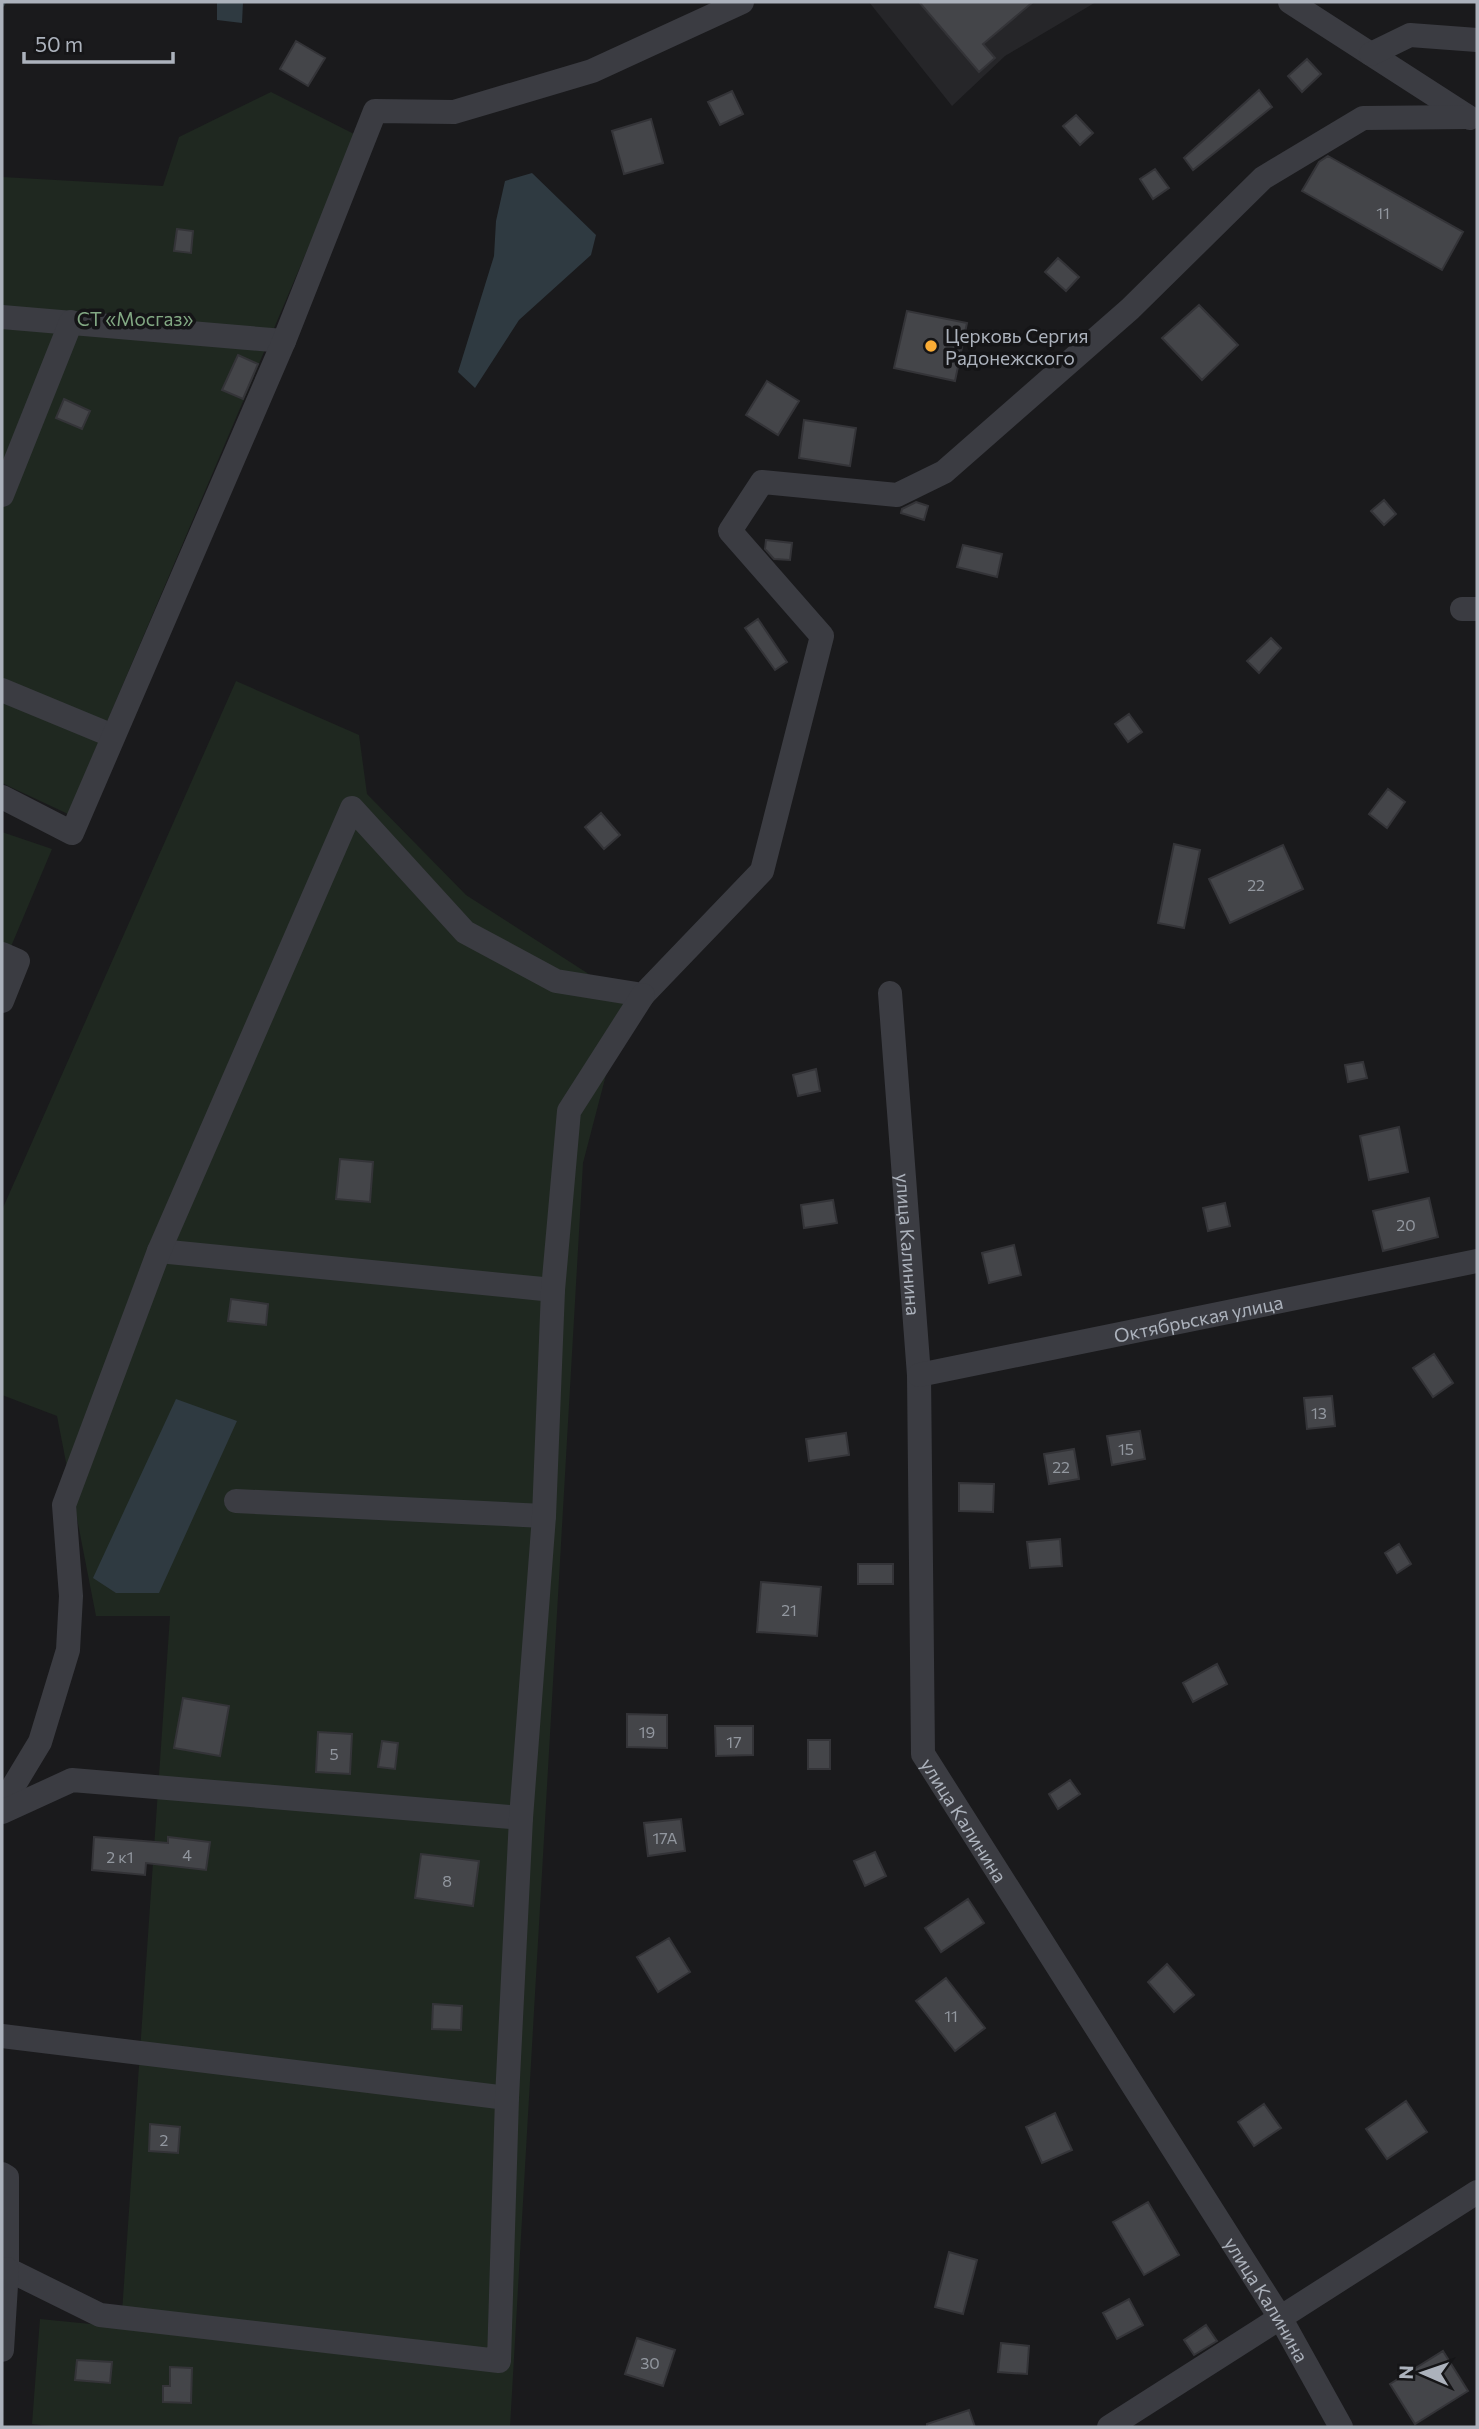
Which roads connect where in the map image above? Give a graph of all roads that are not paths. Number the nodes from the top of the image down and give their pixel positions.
1 (742, 2) edge
2 (1290, 2) edge
3 (1477, 40) edge
4 (1371, 54) junction
5 (1473, 119) edge
6 (2, 317) edge
7 (71, 322) junction
8 (284, 341) junction
9 (2, 495) edge
10 (2, 690) edge
11 (113, 736) junction
12 (2, 797) edge
13 (10, 958) edge
14 (891, 993) dead end
15 (643, 995) junction
16 (2, 1001) edge
17 (159, 1251) junction
18 (1477, 1261) edge
19 (553, 1290) junction
20 (919, 1374) junction
21 (236, 1501) dead end
22 (544, 1516) junction
23 (2, 1805) edge
24 (2, 1812) edge
25 (521, 1818) junction
26 (2, 2036) edge
27 (508, 2098) junction
28 (2, 2174) edge
29 (1477, 2192) edge
30 (8, 2269) junction
31 (1280, 2319) junction
32 (2, 2350) edge
33 (1109, 2427) edge
34 (1341, 2427) edge

1 - 8 street
2 - 4 street
3 - 4 street
4 - 5 street
5 - 15 street
6 - 7 street
7 - 8 street
7 - 9 street
8 - 11 street
10 - 11 street
11 - 12 street
13 - 16 street
14 - 20 street, улица Калинина
15 - 17 street
15 - 19 street
17 - 19 street
17 - 23 street
18 - 20 street, Октябрьская улица
19 - 22 street
20 - 31 street, улица Калинина
21 - 22 street
22 - 25 street
24 - 25 street
25 - 27 street
26 - 27 street
27 - 30 street
28 - 30 street
29 - 31 street
30 - 32 street
31 - 33 street
31 - 34 street, улица Калинина

